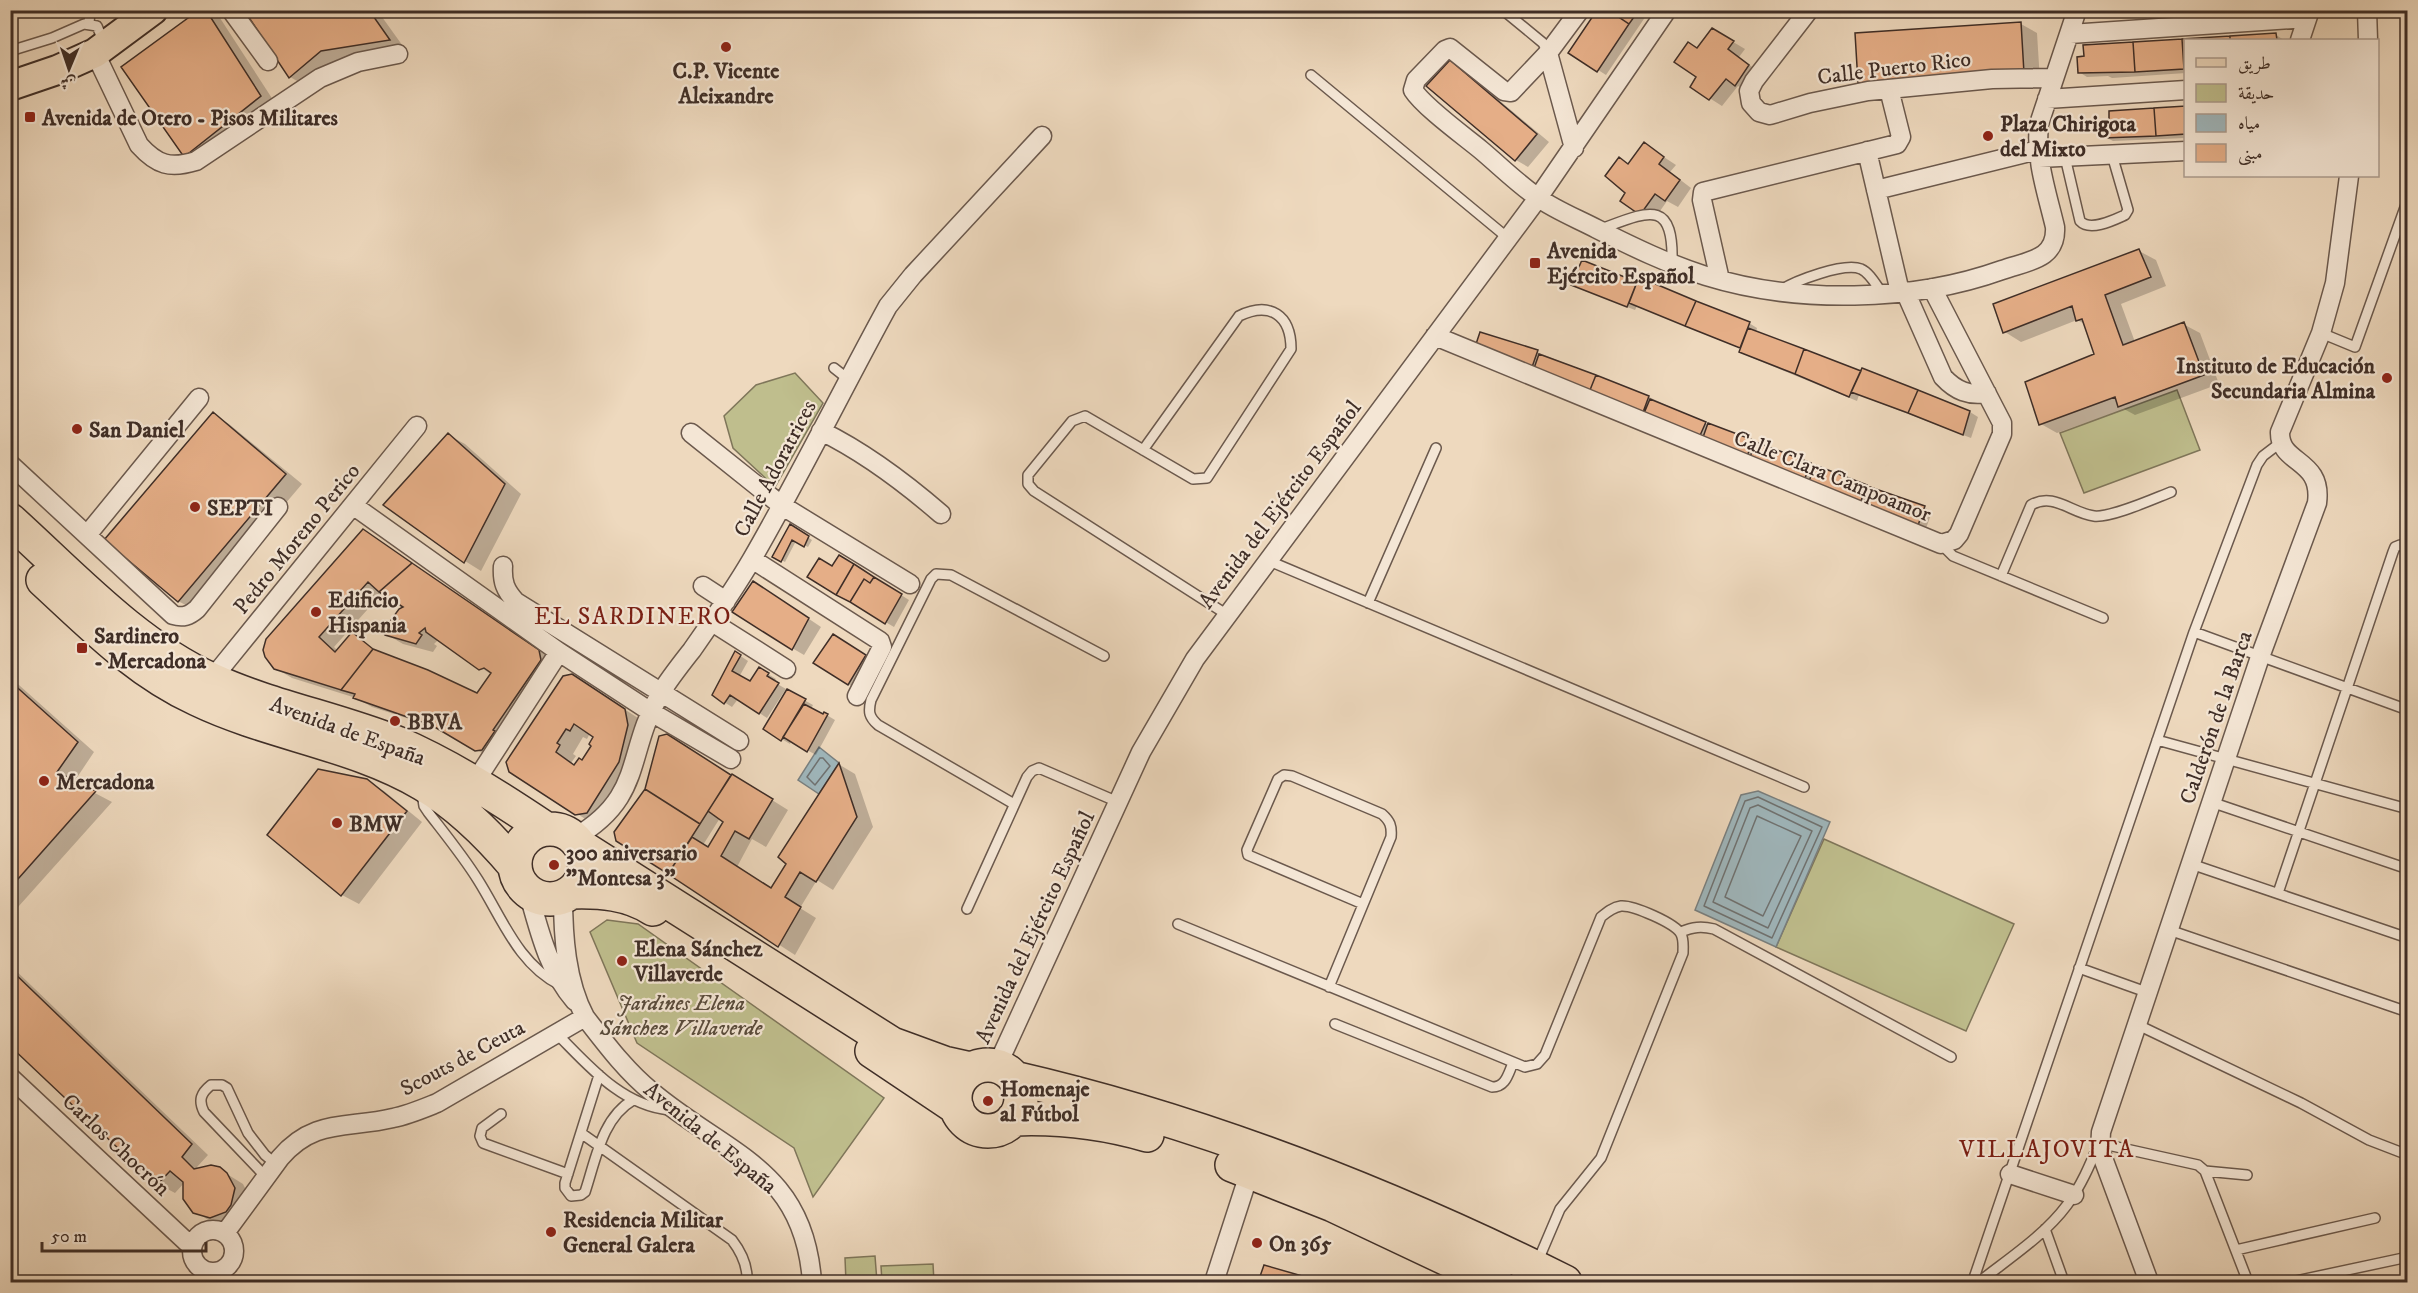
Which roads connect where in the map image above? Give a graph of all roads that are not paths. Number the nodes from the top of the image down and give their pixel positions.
1 (14, 10) edge
2 (90, 10) edge
3 (153, 10) edge
4 (231, 10) edge
5 (1503, 10) edge
6 (1580, 10) edge
7 (1667, 10) edge
8 (1809, 10) edge
9 (2077, 10) edge
10 (2367, 10) edge
11 (2309, 14) edge
12 (10, 21) edge
13 (2070, 34) junction
14 (2300, 39) edge
15 (2368, 39) edge
16 (96, 41) junction
17 (10, 51) edge
18 (1548, 53) junction
19 (398, 54) dead end
20 (268, 62) dead end
21 (1311, 75) dead end
22 (2054, 78) junction
23 (10, 86) edge
24 (1889, 88) junction
25 (2184, 90) edge
26 (2047, 99) junction
27 (1042, 136) dead end
28 (1574, 148) junction
29 (1867, 151) junction
30 (2184, 151) edge
31 (2038, 154) junction
32 (2112, 155) junction
33 (2065, 157) junction
34 (2349, 177) edge
35 (1876, 190) junction
36 (1538, 198) junction
37 (2408, 199) edge
38 (1599, 229) junction
39 (1509, 239) junction
40 (1672, 264) junction
41 (1720, 279) junction
42 (1932, 288) junction
43 (1780, 291) junction
44 (1896, 292) junction
45 (2321, 333) junction
46 (1435, 336) junction
47 (1987, 393) junction
48 (199, 398) dead end
49 (417, 426) dead end
50 (821, 431) junction
51 (691, 433) dead end
52 (2280, 443) junction
53 (1436, 448) dead end
54 (1143, 450) junction
55 (10, 464) edge
56 (2171, 492) dead end
57 (781, 505) junction
58 (354, 506) junction
59 (278, 507) dead end
60 (941, 514) dead end
61 (10, 520) edge
62 (87, 535) junction
63 (1941, 544) junction
64 (2408, 548) edge
65 (10, 550) edge
66 (752, 559) junction
67 (1267, 560) junction
68 (503, 566) dead end
69 (2001, 576) junction
70 (910, 584) dead end
71 (703, 586) dead end
72 (726, 601) junction
73 (1368, 603) junction
74 (1226, 614) junction
75 (2103, 618) dead end
76 (712, 622) junction
77 (2193, 632) junction
78 (559, 652) junction
79 (1104, 656) dead end
80 (2260, 657) junction
81 (786, 669) dead end
82 (211, 680) junction
83 (2347, 688) junction
84 (661, 693) junction
85 (857, 696) dead end
86 (2408, 710) edge
87 (651, 712) junction
88 (2157, 740) junction
89 (739, 741) dead end
90 (731, 759) dead end
91 (2226, 759) junction
92 (475, 782) junction
93 (424, 784) junction
94 (2315, 784) junction
95 (1804, 787) dead end
96 (1118, 802) junction
97 (2211, 802) junction
98 (1014, 804) junction
99 (2408, 809) edge
100 (2299, 832) junction
101 (566, 837) junction
102 (2191, 864) junction
103 (2408, 869) edge
104 (521, 878) junction
105 (2278, 893) junction
106 (567, 894) junction
107 (1363, 904) junction
108 (967, 909) dead end
109 (1178, 924) dead end
110 (2169, 930) junction
111 (1681, 932) junction
112 (2408, 938) edge
113 (2079, 968) junction
114 (561, 985) junction
115 (1329, 987) junction
116 (2149, 993) junction
117 (583, 1012) junction
118 (2408, 1012) edge
119 (1335, 1024) dead end
120 (2138, 1025) junction
121 (557, 1034) junction
122 (1951, 1058) dead end
123 (1513, 1063) junction
124 (994, 1071) junction
125 (599, 1076) junction
126 (10, 1077) edge
127 (633, 1100) junction
128 (957, 1108) junction
129 (676, 1111) junction
130 (501, 1114) dead end
131 (1012, 1119) junction
132 (581, 1133) junction
133 (2099, 1143) junction
134 (600, 1146) junction
135 (2408, 1155) edge
136 (271, 1170) junction
137 (2205, 1171) junction
138 (1250, 1172) junction
139 (568, 1174) junction
140 (2010, 1174) junction
141 (2247, 1175) dead end
142 (2074, 1195) junction
143 (2375, 1218) dead end
144 (2045, 1229) junction
145 (225, 1233) junction
146 (192, 1247) junction
147 (2236, 1250) junction
148 (2408, 1257) edge
149 (1535, 1268) junction
150 (224, 1277) edge
151 (747, 1282) edge
152 (812, 1282) edge
153 (1214, 1282) edge
154 (1496, 1282) edge
155 (1565, 1282) edge
156 (1977, 1282) edge
157 (2064, 1282) edge
158 (2149, 1282) edge
159 (2248, 1282) edge
160 (2291, 1282) edge

1 - 12 lane
2 - 16 lane
3 - 16 main road
4 - 20 street
5 - 18 lane
6 - 18 street
7 - 28 street, Avenida del Ejército Español
8 - 24 street, Calle Puerto Rico
9 - 13 street
10 - 15 street
11 - 13 street
11 - 14 street
13 - 22 street
16 - 17 lane
16 - 19 street
16 - 23 main road
18 - 28 street
18 - 36 street
21 - 39 lane
22 - 24 street, Calle Puerto Rico
22 - 26 street
24 - 29 street
25 - 26 street
26 - 31 street
27 - 50 street, Calle Adoratrices
28 - 36 street, Avenida del Ejército Español
29 - 35 street
29 - 41 street
30 - 32 street
31 - 33 street
31 - 35 street
31 - 42 street
32 - 33 street
32 - 33 lane
34 - 45 street
35 - 44 street
36 - 38 street
36 - 39 street, Avenida del Ejército Español
37 - 45 lane
38 - 40 street
38 - 40 lane
39 - 46 street, Avenida del Ejército Español
40 - 41 street
41 - 43 street
42 - 44 street
42 - 47 street, Calle Clara Campoamor
43 - 44 street
43 - 44 lane
44 - 47 street
45 - 52 street
46 - 63 street, Calle Clara Campoamor
46 - 67 street, Avenida del Ejército Español
47 - 63 street, Calle Clara Campoamor
48 - 62 street
49 - 58 street, Pedro Moreno Perico
50 - 57 street, Calle Adoratrices
50 - 60 street
51 - 57 street
52 - 77 lane
52 - 80 street, Calderón de la Barca
53 - 73 lane
54 - 54 lane
54 - 74 lane
55 - 62 street
56 - 69 lane
57 - 66 street, Calle Adoratrices
57 - 70 street
58 - 78 street
58 - 82 street, Pedro Moreno Perico
59 - 62 street
61 - 82 highway, Avenida de España
63 - 69 lane
64 - 83 lane
65 - 93 highway, Avenida de España
66 - 72 street, Calle Adoratrices
66 - 85 street
67 - 73 lane
67 - 74 street, Avenida del Ejército Español
68 - 84 street
69 - 75 lane
71 - 72 street
72 - 76 street, Calle Adoratrices
73 - 95 lane
74 - 96 street, Avenida del Ejército Español
76 - 81 street
76 - 84 street, Calle Adoratrices
77 - 80 lane
77 - 88 lane
78 - 87 street
78 - 92 street
79 - 98 lane
80 - 83 lane
80 - 91 street, Calderón de la Barca
82 - 92 highway, Avenida de España
83 - 86 lane
83 - 94 lane
84 - 87 street, Calle Adoratrices
84 - 89 street
87 - 90 street
87 - 101 street, Calle Adoratrices
88 - 91 lane
88 - 113 lane
91 - 94 lane
91 - 97 street, Calderón de la Barca
92 - 101 highway, Avenida de España
93 - 104 highway, Avenida de España
93 - 114 lane
94 - 99 lane
94 - 100 lane
96 - 98 lane
96 - 124 street, Avenida del Ejército Español
97 - 100 lane
97 - 102 street, Calderón de la Barca
98 - 108 lane
100 - 103 lane
100 - 105 lane
101 - 104 highway
101 - 106 highway
101 - 124 highway, Avenida de España
102 - 105 lane
102 - 110 street, Calderón de la Barca
104 - 106 highway
104 - 114 street, Avenida de España
105 - 112 lane
106 - 117 street, Avenida de España
106 - 128 highway
107 - 107 lane
107 - 115 lane
109 - 115 lane
110 - 116 street, Calderón de la Barca
110 - 118 lane
111 - 122 lane
111 - 123 lane
111 - 149 lane
113 - 116 lane
113 - 140 lane
114 - 117 street, Avenida de España
115 - 123 lane
116 - 120 street, Calderón de la Barca
117 - 121 street, Scouts de Ceuta
117 - 129 street, Avenida de España
119 - 123 lane
120 - 133 street, Calderón de la Barca
120 - 135 lane
121 - 125 lane
121 - 136 street, Scouts de Ceuta
124 - 128 highway
124 - 131 highway
124 - 149 highway, Avenida de España
125 - 127 lane
125 - 132 lane
126 - 146 street, Carlos Chocrón
127 - 129 lane
127 - 134 lane
128 - 131 highway
129 - 152 street, Avenida de España
130 - 139 lane
131 - 138 highway
132 - 134 lane
132 - 139 lane
133 - 137 lane
133 - 142 lane
133 - 158 street
134 - 139 lane
134 - 151 lane
136 - 136 lane
136 - 145 street, Scouts de Ceuta
137 - 141 lane
137 - 147 lane
138 - 153 street
138 - 154 highway
140 - 142 street
140 - 156 lane
142 - 144 lane
143 - 147 lane
144 - 156 lane
144 - 157 lane
145 - 146 street
145 - 150 street
146 - 150 street
147 - 159 lane
148 - 160 lane
149 - 155 highway, Avenida de España

